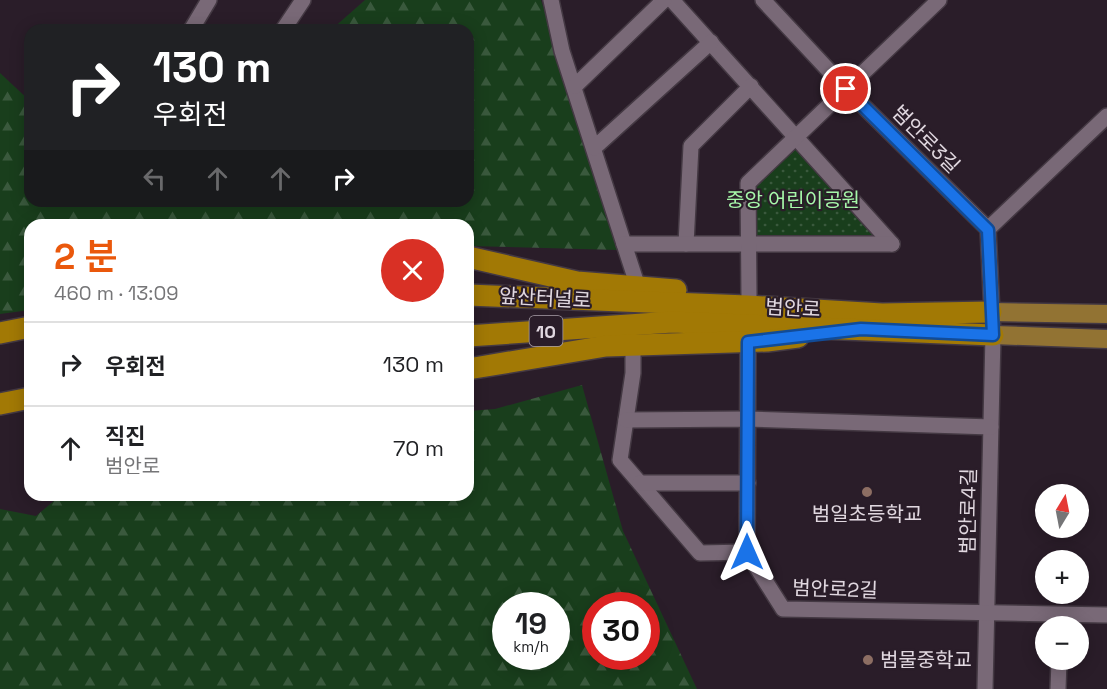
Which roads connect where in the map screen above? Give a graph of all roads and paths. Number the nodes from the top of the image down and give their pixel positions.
1 (209, 0) edge
2 (551, 0) edge
3 (664, 0) edge
4 (672, 0) edge
5 (763, 0) edge
6 (939, 0) edge
7 (297, 2) edge
8 (195, 24) edge
9 (287, 24) edge
10 (711, 42) junction
11 (575, 86) junction
12 (752, 86) junction
13 (846, 89) junction
14 (1107, 116) edge
15 (796, 137) junction
16 (594, 148) junction
17 (988, 230) junction
18 (624, 244) junction
19 (686, 244) junction
20 (747, 245) junction
21 (474, 258) edge
22 (638, 287) junction
23 (474, 295) edge
24 (749, 297) junction
25 (622, 302) joint
26 (990, 312) junction
27 (882, 314) junction
28 (1107, 314) edge
29 (625, 324) joint
30 (24, 328) edge
31 (861, 329) junction
32 (0, 333) edge
33 (993, 335) junction
34 (474, 336) edge
35 (1107, 339) edge
36 (748, 342) junction
37 (633, 345) junction
38 (474, 368) edge
39 (24, 399) edge
40 (0, 404) edge
41 (748, 419) junction
42 (626, 420) junction
43 (991, 427) junction
44 (640, 483) junction
45 (748, 483) junction
46 (747, 552) junction
47 (987, 613) junction
48 (1107, 615) edge
49 (1089, 617) edge
50 (1035, 618) edge
51 (1059, 670) edge
52 (985, 689) edge
53 (1058, 689) edge

1 - 8 street
2 - 11 street
3 - 11 street
4 - 10 street
5 - 13 street, 범안로3길
6 - 13 street
7 - 9 street
10 - 12 street
10 - 16 street
11 - 16 street
12 - 15 street
12 - 19 street
13 - 15 street
13 - 17 street, 범안로3길
14 - 17 street
15 - 20 street
15 - 20 street
16 - 18 street
17 - 26 street
18 - 19 street
18 - 22 street
19 - 20 street
20 - 24 street
21 - 22 highway
22 - 24 highway
23 - 25 highway, 앞산터널로 / 10
24 - 27 highway
25 - 27 highway, 범안로 / 10
26 - 27 highway, 범안로 / 10
26 - 28 main road, 범안로 / 10
26 - 33 street
29 - 31 highway, 범안로 / 10
29 - 34 highway, 앞산터널로 / 10
30 - 32 highway
31 - 33 highway, 범안로 / 10
31 - 36 highway
33 - 35 main road, 범안로 / 10
33 - 43 street, 범안로4길
36 - 37 highway
36 - 41 street
37 - 38 highway
37 - 42 street
39 - 40 highway
41 - 42 street
41 - 43 street
41 - 45 street
42 - 44 street
43 - 47 street, 범안로4길
44 - 45 street
44 - 46 street
45 - 46 street
46 - 47 street, 범안로2길
47 - 50 street
47 - 52 street, 범안로4길
48 - 49 street
51 - 53 street

